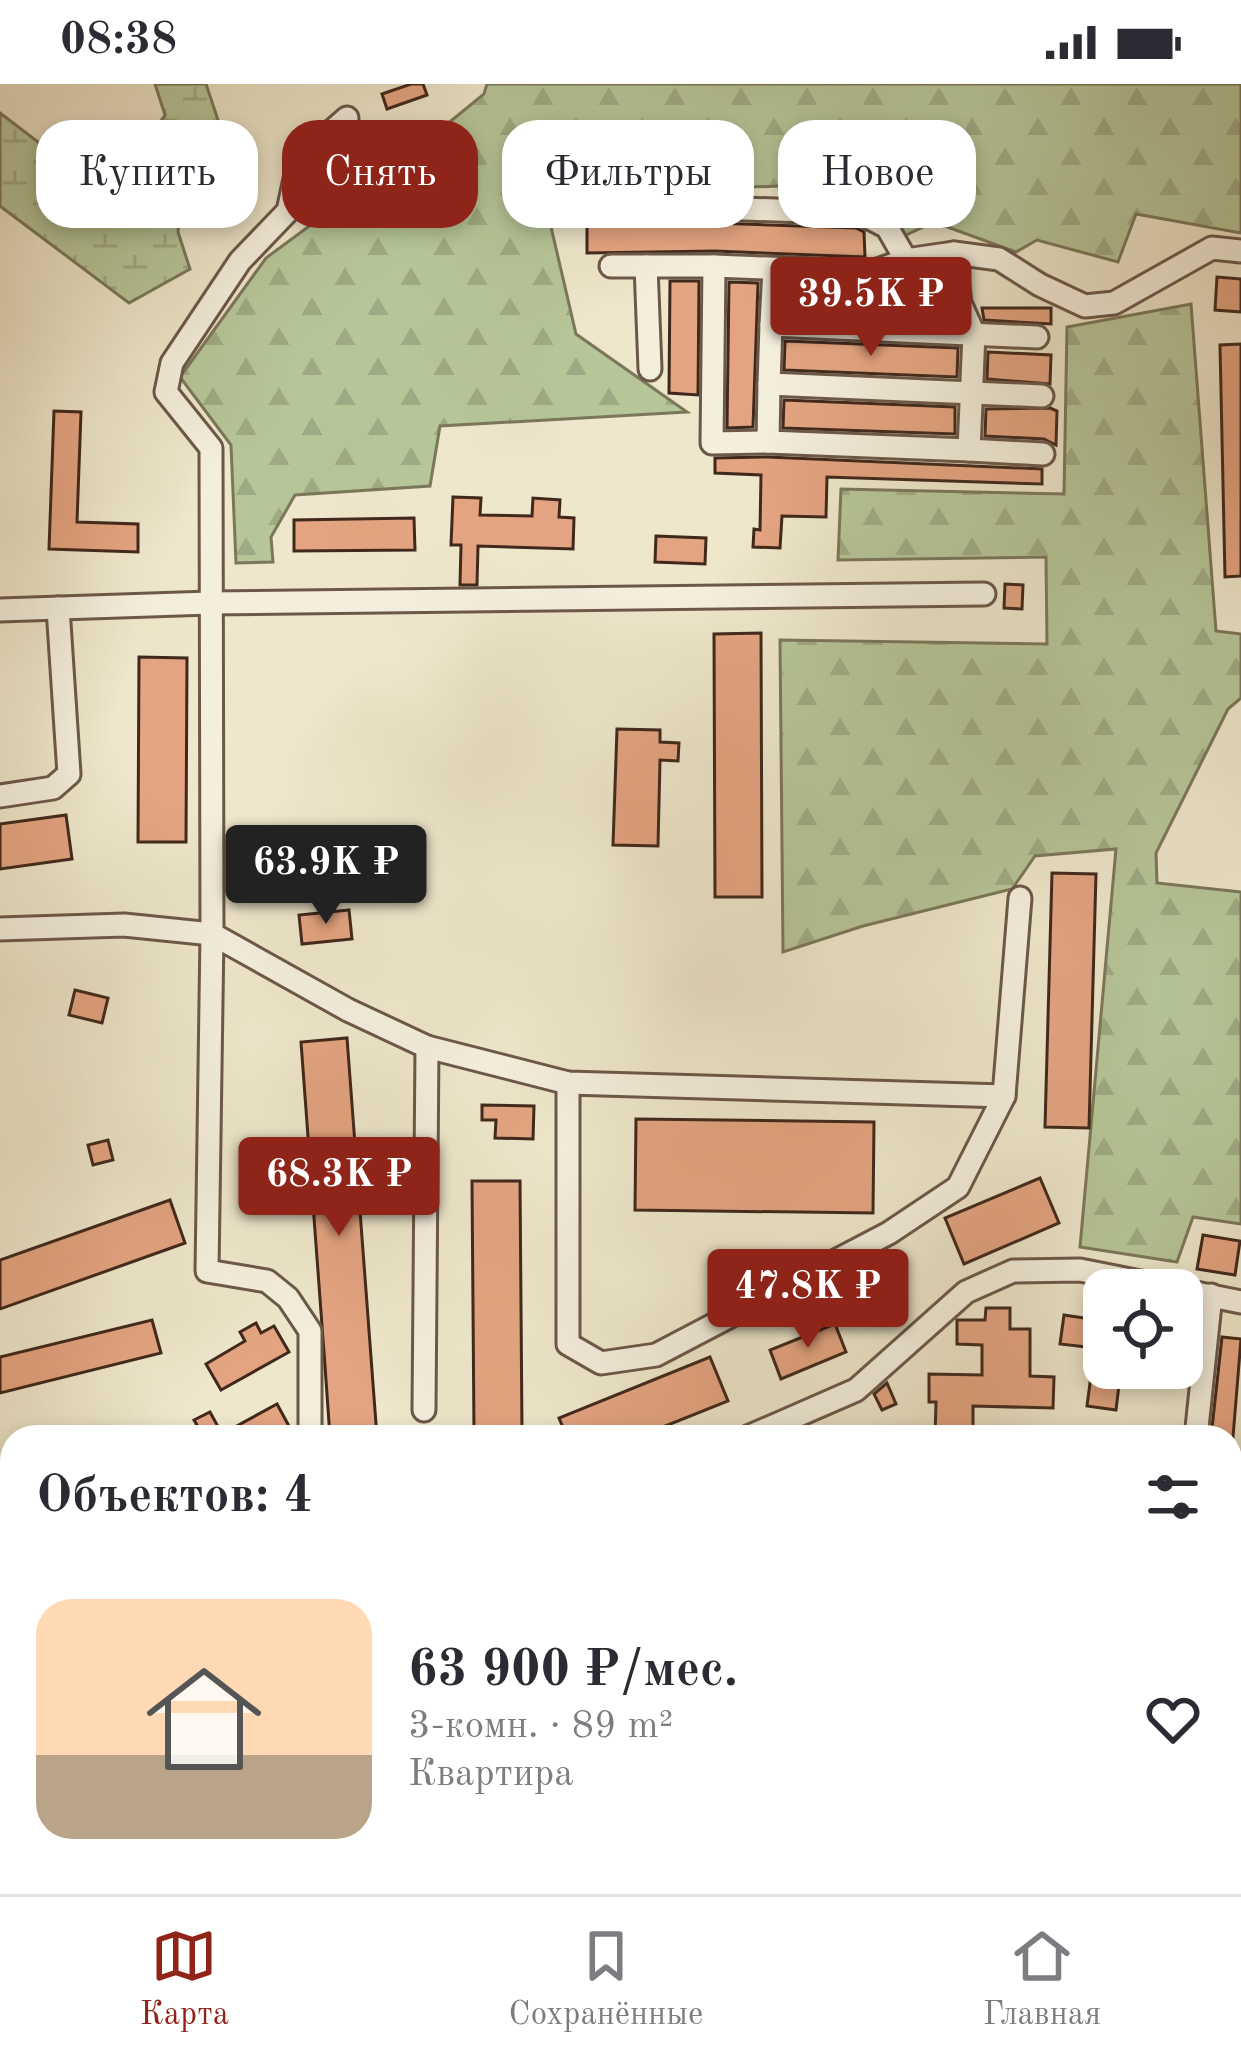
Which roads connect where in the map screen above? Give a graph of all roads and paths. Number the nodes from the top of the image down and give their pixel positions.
1 (347, 118) dead end
2 (754, 209) edge
3 (1241, 250) edge
4 (954, 253) junction
5 (906, 260) junction
6 (611, 266) dead end
7 (646, 266) junction
8 (714, 266) junction
9 (774, 269) junction
10 (771, 325) junction
11 (974, 334) junction
12 (1037, 338) dead end
13 (650, 369) dead end
14 (770, 384) junction
15 (971, 391) junction
16 (1042, 396) dead end
17 (768, 442) junction
18 (970, 450) junction
19 (1043, 454) dead end
20 (984, 594) dead end
21 (210, 603) junction
22 (58, 608) junction
23 (0, 610) edge
24 (0, 796) edge
25 (1020, 898) dead end
26 (0, 929) edge
27 (212, 934) junction
28 (427, 1047) junction
29 (568, 1083) junction
30 (1004, 1096) junction
31 (1211, 1294) junction
32 (1241, 1302) edge
33 (424, 1410) dead end
34 (310, 1425) edge
35 (777, 1425) edge
36 (1197, 1425) edge

1 - 21 street
2 - 5 street
3 - 4 street
4 - 5 street
4 - 11 street
5 - 9 street
6 - 7 street
7 - 8 street
7 - 13 street
8 - 9 street
8 - 17 street
9 - 10 street
10 - 11 street
10 - 14 street
11 - 12 street
11 - 15 street
14 - 15 street
14 - 17 street
15 - 16 street
15 - 18 street
17 - 18 street
18 - 19 street
20 - 21 street
21 - 22 street
21 - 27 street
22 - 23 street
22 - 24 street
25 - 30 street
26 - 27 street
27 - 28 street
27 - 34 street
28 - 29 street
28 - 33 street
29 - 30 street
29 - 30 street
31 - 32 street
31 - 35 street
31 - 36 street

